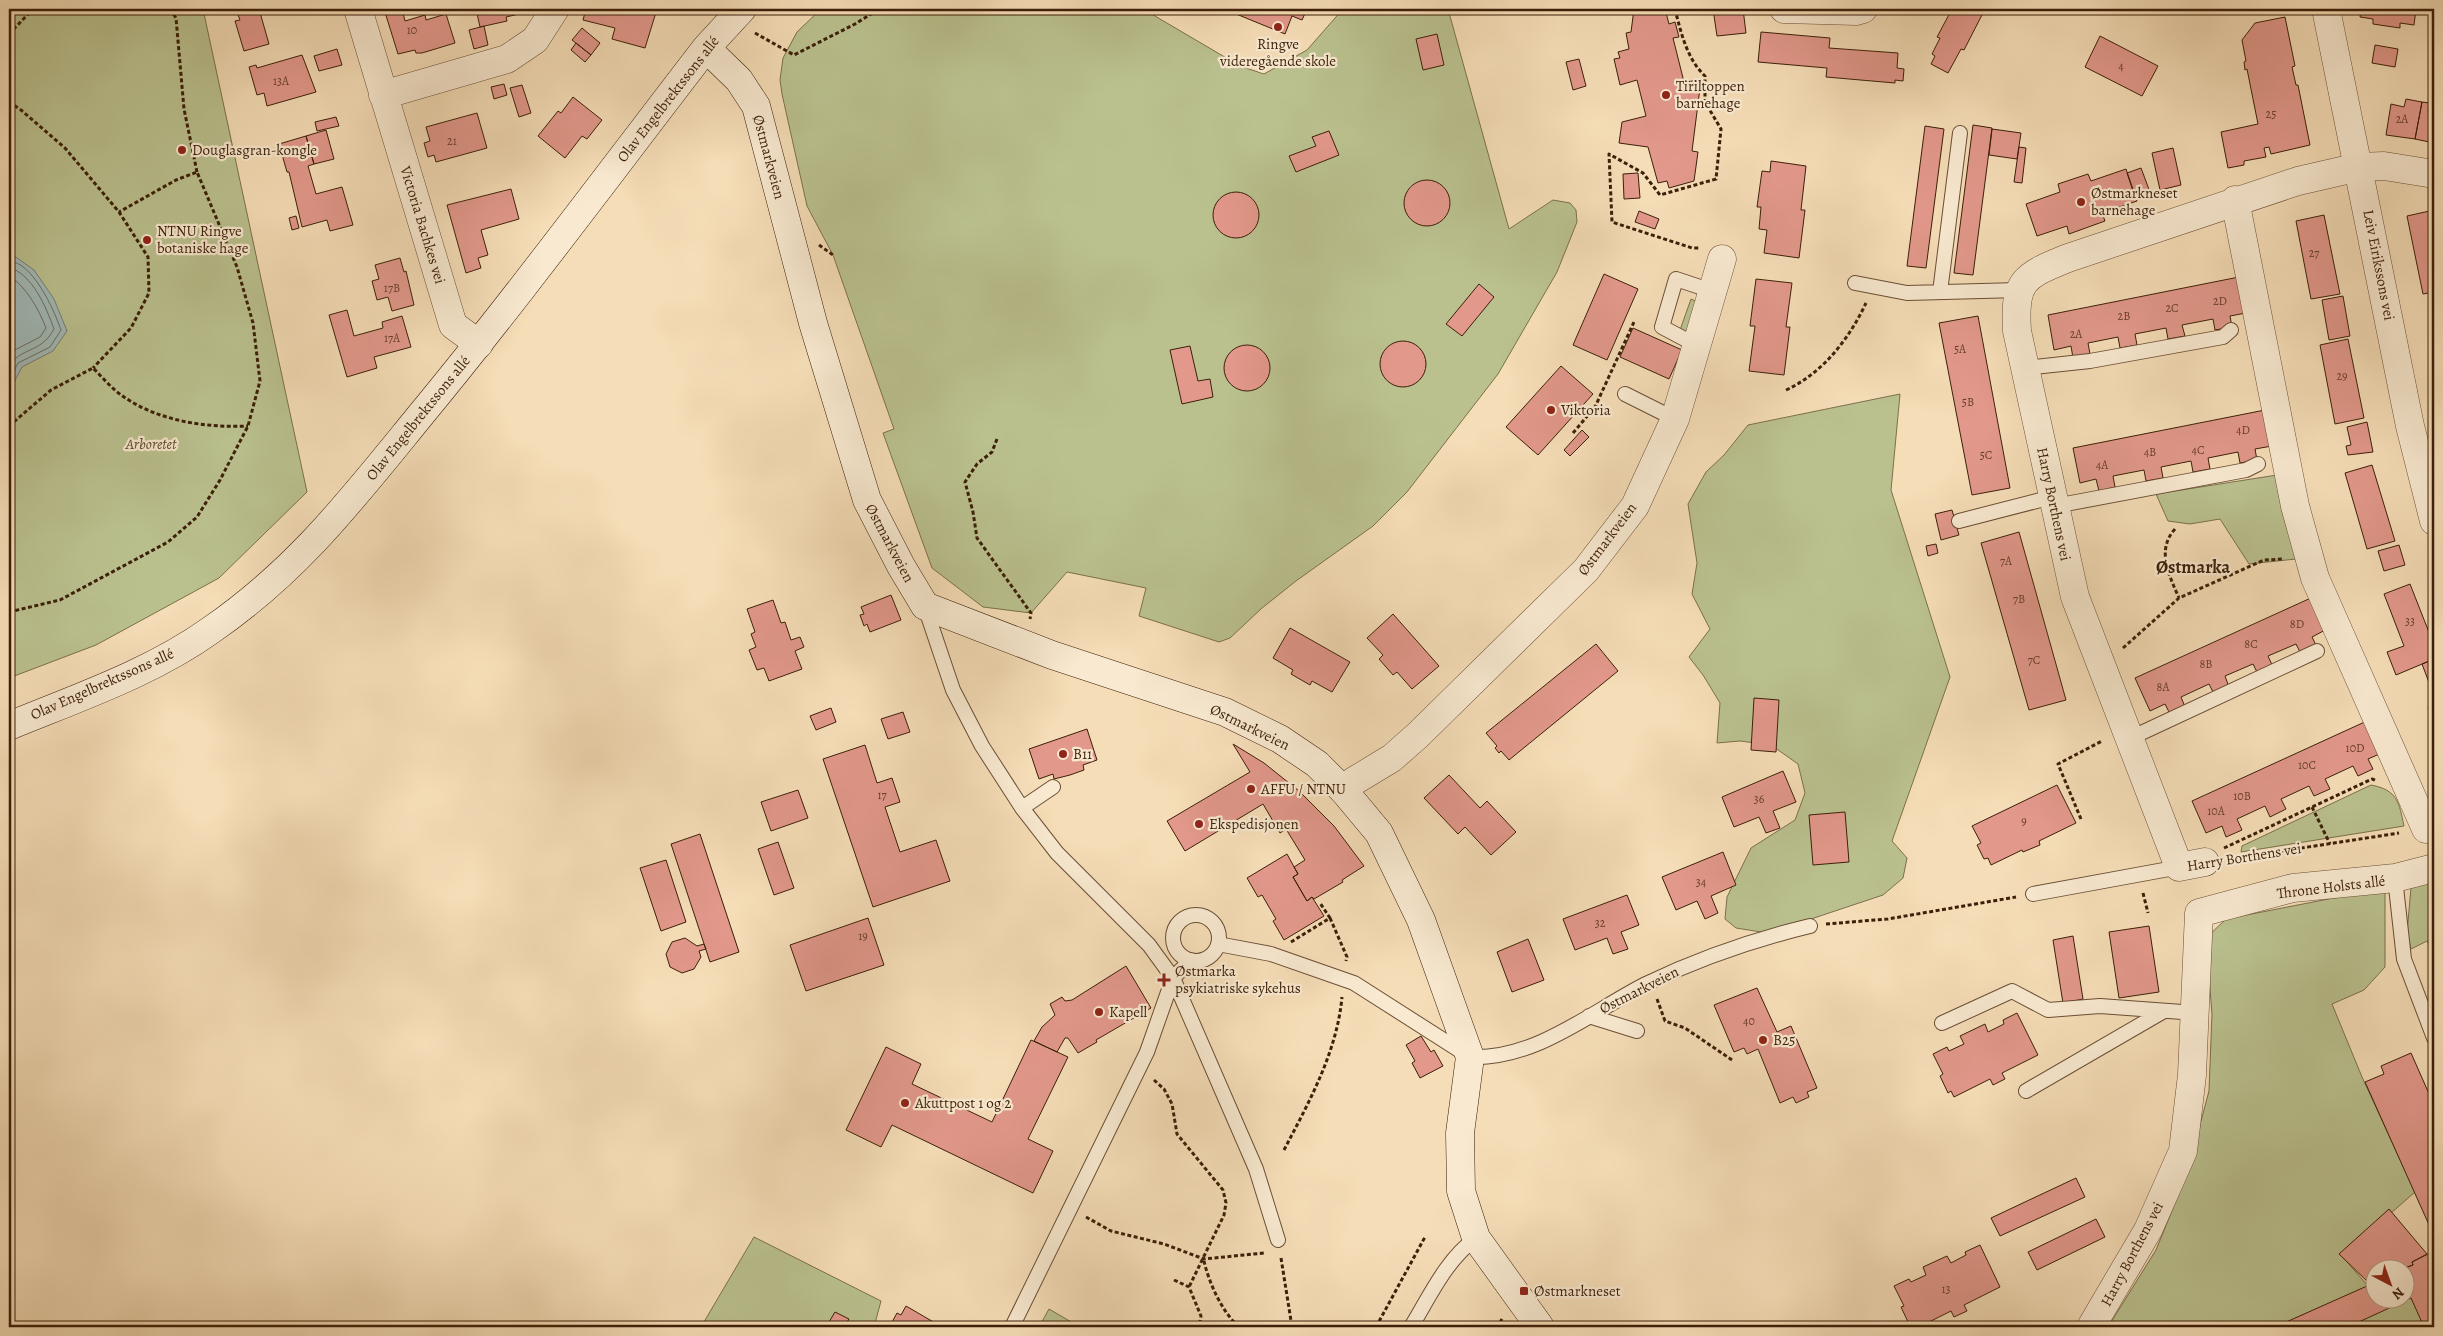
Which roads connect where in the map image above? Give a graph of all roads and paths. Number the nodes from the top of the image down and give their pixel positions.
1 (33, 9) edge
2 (170, 9) edge
3 (358, 9) edge
4 (555, 9) edge
5 (879, 9) edge
6 (1675, 9) edge
7 (1784, 9) edge
8 (1862, 9) edge
9 (2326, 9) edge
10 (747, 20) edge
11 (9, 34) edge
12 (706, 48) junction
13 (383, 95) junction
14 (9, 102) edge
15 (1960, 133) dead end
16 (2359, 168) junction
17 (197, 172) junction
18 (2434, 174) edge
19 (2236, 200) junction
20 (119, 212) junction
21 (1714, 254) joint
22 (1855, 283) dead end
23 (1874, 286) junction
24 (2019, 290) junction
25 (1712, 291) junction
26 (1940, 292) junction
27 (1634, 322) dead end
28 (2231, 330) dead end
29 (479, 344) junction
30 (1696, 345) junction
31 (93, 368) junction
32 (2025, 368) junction
33 (1786, 390) dead end
34 (1625, 394) dead end
35 (1675, 419) junction
36 (9, 426) edge
37 (248, 426) junction
38 (1573, 433) dead end
39 (998, 439) dead end
40 (2258, 464) dead end
41 (2053, 502) junction
42 (1960, 521) dead end
43 (2434, 521) edge
44 (2175, 529) dead end
45 (2309, 558) junction
46 (2179, 598) junction
47 (925, 606) junction
48 (9, 612) edge
49 (1029, 621) dead end
50 (2317, 651) dead end
51 (2116, 654) dead end
52 (9, 726) edge
53 (2139, 734) dead end
54 (2110, 737) dead end
55 (1053, 787) dead end
56 (1344, 791) junction
57 (2410, 792) junction
58 (2312, 807) junction
59 (1022, 808) junction
60 (2081, 819) dead end
61 (2426, 829) joint
62 (2330, 844) junction
63 (2201, 860) junction
64 (2434, 868) edge
65 (2395, 878) junction
66 (2034, 894) joint
67 (1320, 903) dead end
68 (2199, 913) joint
69 (1330, 918) junction
70 (1810, 926) joint
71 (1218, 944) junction
72 (1271, 954) junction
73 (1191, 960) junction
74 (1172, 978) junction
75 (1343, 980) junction
76 (1650, 982) junction
77 (2164, 1011) junction
78 (2196, 1013) junction
79 (1589, 1016) junction
80 (1942, 1023) dead end
81 (1637, 1031) dead end
82 (2434, 1038) edge
83 (1470, 1057) junction
84 (1732, 1060) dead end
85 (1140, 1067) junction
86 (2026, 1091) dead end
87 (1284, 1150) dead end
88 (1070, 1208) junction
89 (1425, 1237) dead end
90 (1476, 1238) junction
91 (1279, 1246) junction
92 (1204, 1259) junction
93 (1174, 1280) dead end
94 (1189, 1287) junction
95 (1012, 1327) edge
96 (1199, 1327) edge
97 (1240, 1327) edge
98 (1292, 1327) edge
99 (1376, 1327) edge
100 (1411, 1327) edge
101 (1540, 1327) edge
102 (2091, 1327) edge

1 - 11 path
2 - 17 path
3 - 13 street, Victoria Bachkes vei
4 - 13 street
5 - 10 path
6 - 21 path
7 - 8 street
9 - 16 street, Leiv Eirikssons vei
10 - 12 street, Olav Engelbrektssons allé
12 - 29 street, Olav Engelbrektssons allé
12 - 47 street, Østmarkveien
13 - 29 street, Victoria Bachkes vei
14 - 20 path
15 - 26 lane
16 - 18 street
16 - 19 street
16 - 43 street, Leiv Eirikssons vei
17 - 20 path
17 - 37 path
19 - 24 street
19 - 45 street
20 - 31 path
21 - 25 street, Østmarkveien
22 - 23 lane
23 - 26 lane
23 - 33 path
24 - 26 lane
24 - 32 street, Harry Borthens vei
25 - 30 street, Østmarkveien
25 - 30 lane
27 - 38 path
28 - 32 lane
29 - 52 street, Olav Engelbrektssons allé
30 - 35 street, Østmarkveien
31 - 36 path
31 - 37 path
32 - 41 street, Harry Borthens vei
34 - 35 lane
35 - 56 street, Østmarkveien
37 - 48 path
39 - 49 path
40 - 41 lane
41 - 42 lane
41 - 63 street, Harry Borthens vei
44 - 46 path
45 - 46 path
45 - 57 street
46 - 51 path
47 - 56 street, Østmarkveien
47 - 59 lane
50 - 53 lane
54 - 60 path
55 - 59 lane
56 - 83 street, Østmarkveien
57 - 58 path
57 - 61 street
58 - 62 path
58 - 63 path
59 - 74 lane
61 - 62 path, Harry Borthens vei
62 - 63 path, Harry Borthens vei
63 - 66 lane
64 - 65 street, Throne Holsts allé
65 - 68 street, Throne Holsts allé
65 - 82 lane
66 - 70 path
67 - 69 path
68 - 78 street, Harry Borthens vei
69 - 72 path
69 - 75 path
70 - 76 lane, Østmarkveien
71 - 72 lane
71 - 73 lane
71 - 73 lane
72 - 75 lane
73 - 74 lane
74 - 85 lane
74 - 91 lane
75 - 83 lane
75 - 87 path
76 - 79 lane, Østmarkveien
76 - 84 path
77 - 78 lane
77 - 80 lane
77 - 86 lane
78 - 102 street, Harry Borthens vei
79 - 81 lane
79 - 83 lane, Østmarkveien
83 - 90 street, Østmarkveien
85 - 88 lane
85 - 92 path
88 - 92 path
88 - 95 lane
89 - 99 path
90 - 100 lane
90 - 101 street, Østmarkveien
91 - 92 path
91 - 98 path
92 - 94 path
92 - 97 path
93 - 94 path
94 - 96 path

